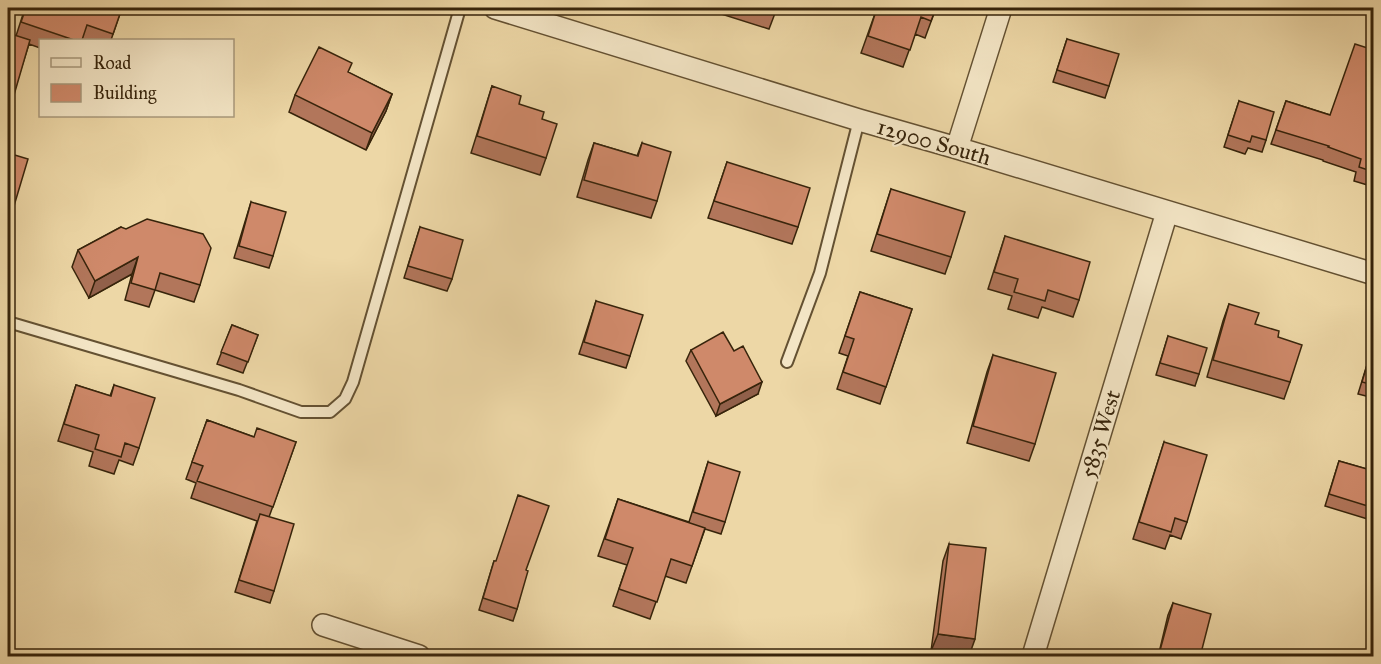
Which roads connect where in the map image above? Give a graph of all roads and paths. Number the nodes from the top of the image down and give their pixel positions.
1 (460, 8) edge
2 (495, 8) edge
3 (1001, 8) edge
4 (859, 120) junction
5 (957, 148) junction
6 (1167, 212) junction
7 (1374, 274) edge
8 (8, 322) edge
9 (788, 362) dead end
10 (322, 625) dead end
11 (419, 657) edge
12 (1034, 657) edge

1 - 8 lane
2 - 4 street, 12900 South
3 - 5 street
4 - 5 street, 12900 South
4 - 9 lane
5 - 6 street, 12900 South
6 - 7 street, 12900 South
6 - 12 street, 5835 West
10 - 11 street

